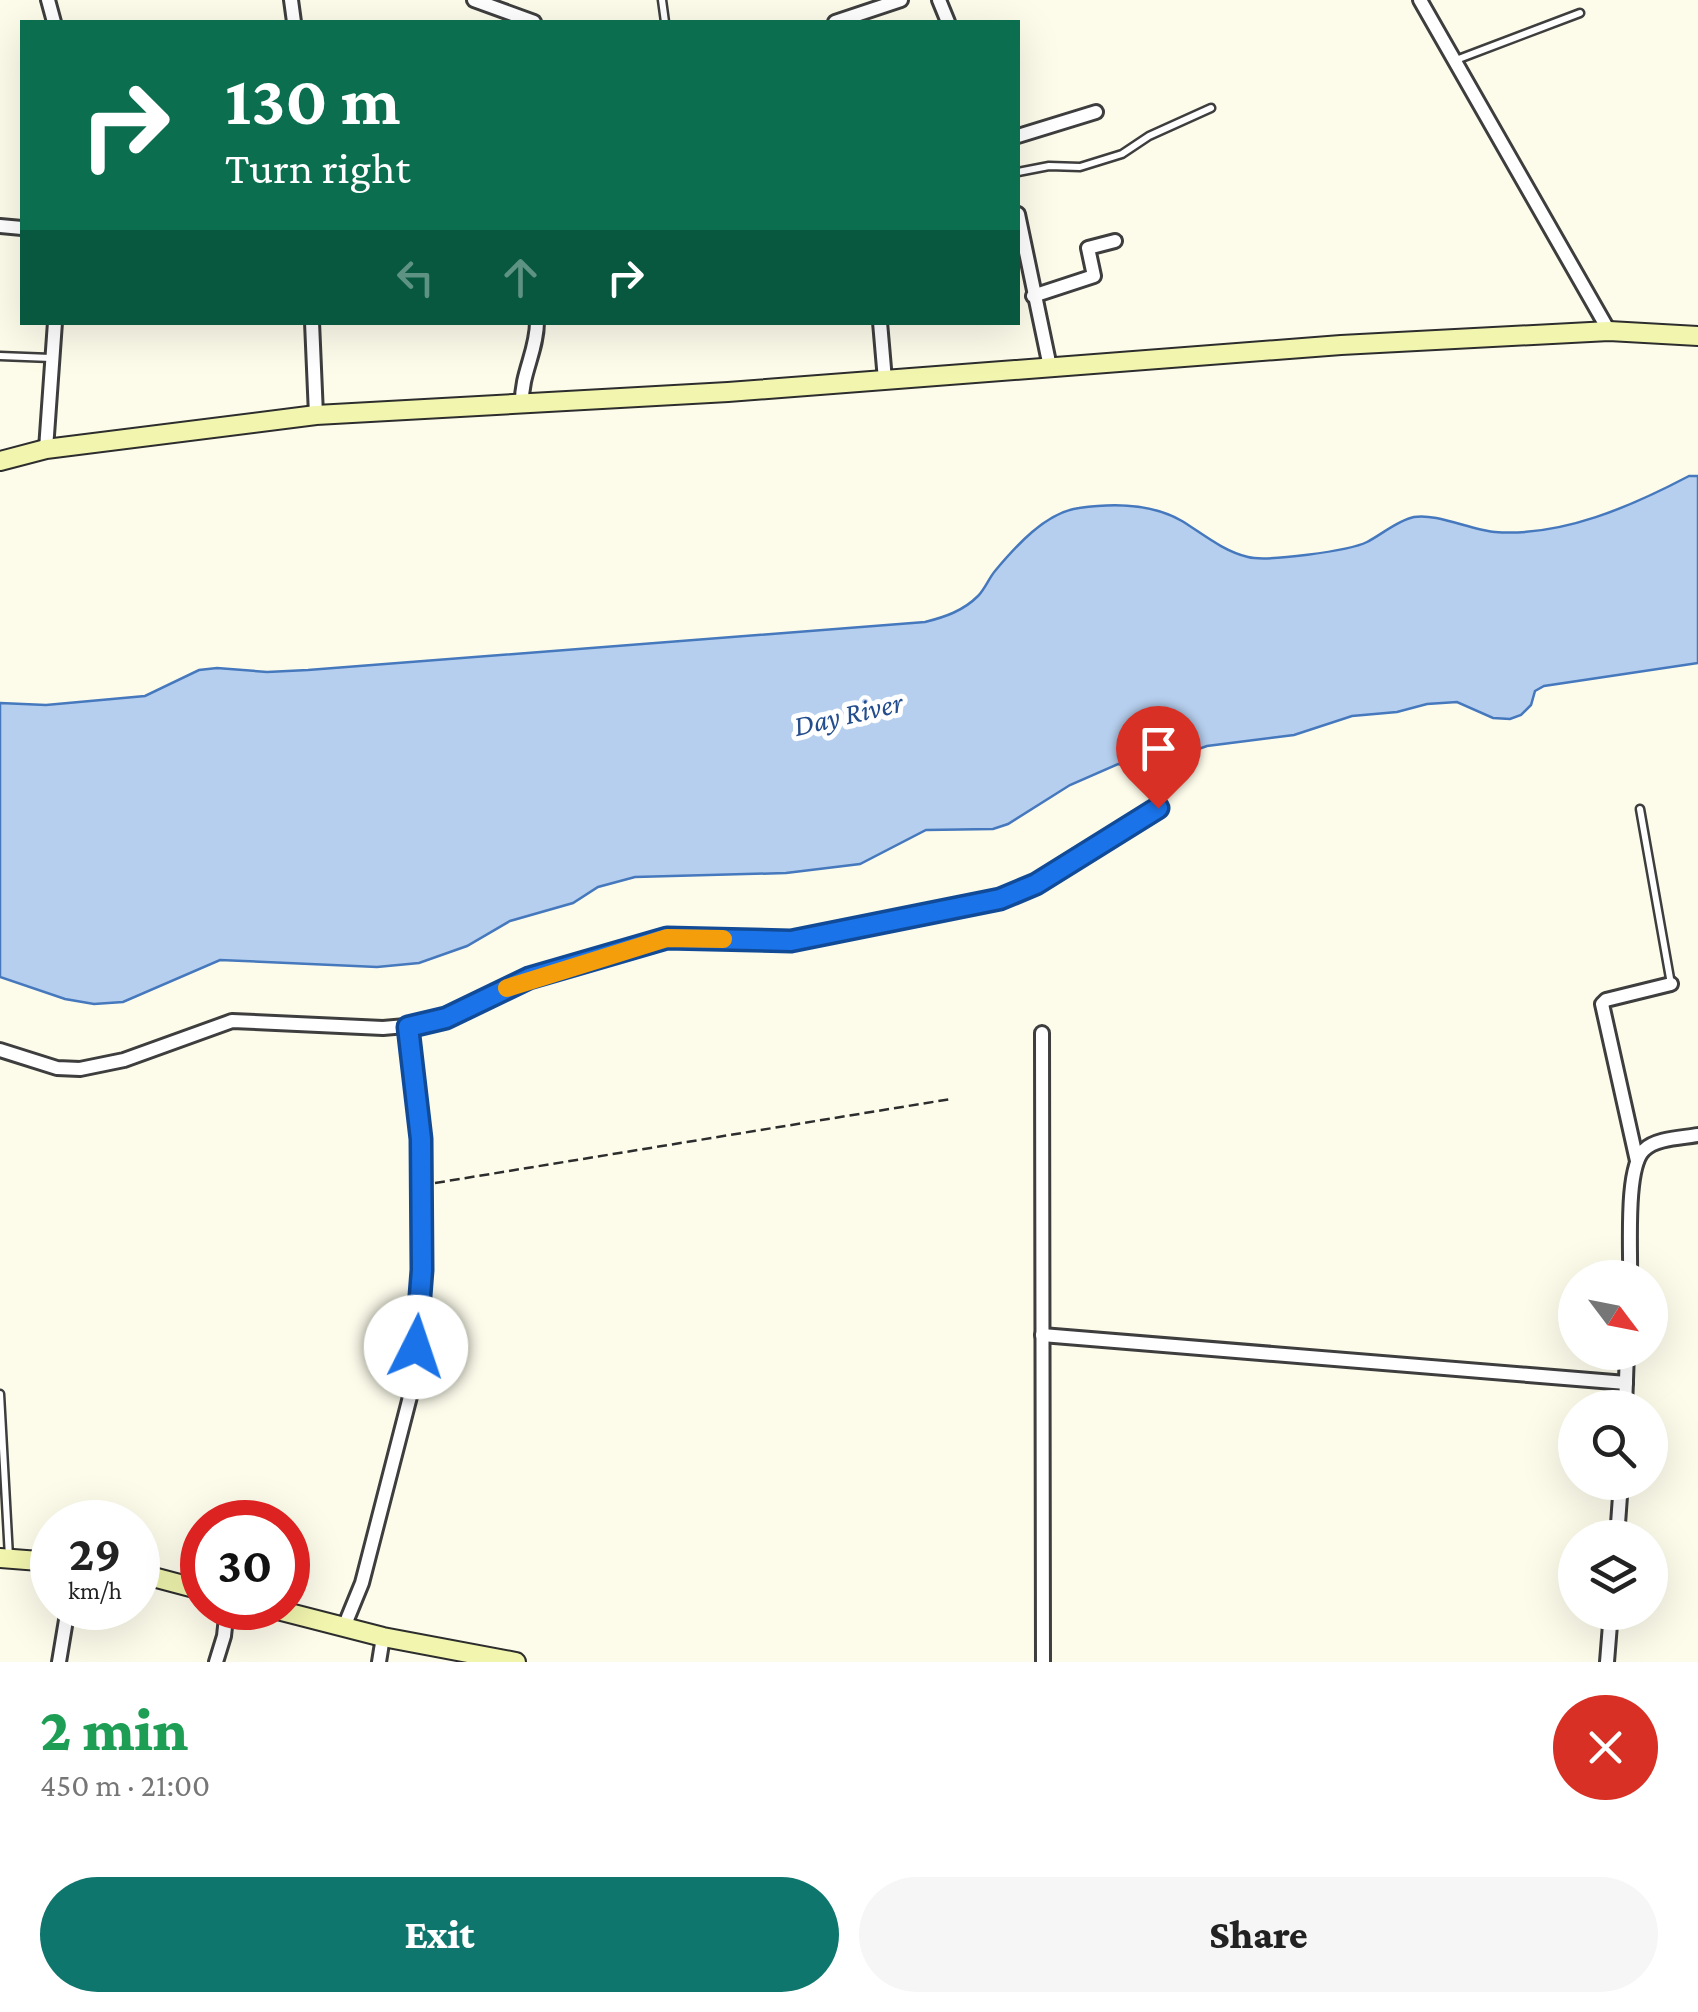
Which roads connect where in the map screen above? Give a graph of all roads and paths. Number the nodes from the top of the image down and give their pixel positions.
1 (474, 0) edge
2 (901, 0) edge
3 (1420, 0) edge
4 (494, 4) edge
5 (1580, 13) dead end
6 (524, 20) edge
7 (842, 20) edge
8 (1455, 61) junction
9 (1211, 108) dead end
10 (1096, 112) dead end
11 (1020, 135) edge
12 (1020, 172) edge
13 (1020, 233) edge
14 (1114, 241) dead end
15 (1033, 296) junction
16 (55, 325) edge
17 (312, 325) edge
18 (536, 325) edge
19 (880, 325) edge
20 (1608, 330) junction
21 (1698, 336) edge
22 (0, 356) edge
23 (52, 358) junction
24 (1050, 367) junction
25 (885, 380) junction
26 (522, 403) junction
27 (316, 415) junction
28 (46, 449) junction
29 (0, 462) edge
30 (1158, 808) dead end
31 (1640, 809) dead end
32 (1671, 984) joint
33 (408, 1027) junction
34 (1042, 1033) dead end
35 (0, 1050) edge
36 (952, 1099) dead end
37 (1698, 1134) edge
38 (1638, 1162) junction
39 (421, 1186) junction
40 (1631, 1260) edge
41 (1042, 1335) junction
42 (1626, 1370) edge
43 (1626, 1383) junction
44 (1626, 1390) edge
45 (0, 1394) edge
46 (5, 1558) edge
47 (30, 1560) edge
48 (310, 1618) edge
49 (344, 1627) junction
50 (64, 1630) edge
51 (225, 1630) edge
52 (1610, 1630) edge
53 (383, 1637) junction
54 (59, 1662) edge
55 (216, 1662) edge
56 (380, 1662) edge
57 (516, 1662) edge
58 (1044, 1662) edge
59 (1607, 1662) edge

1 - 4 street
2 - 7 street
3 - 8 street
4 - 6 street
5 - 8 lane
8 - 20 street
9 - 12 lane
10 - 11 street
13 - 15 street
14 - 15 street
15 - 24 street
16 - 23 street
17 - 27 street
18 - 26 street
19 - 25 street
20 - 21 street
20 - 24 street
22 - 23 lane
23 - 28 street
24 - 25 street
25 - 26 street
26 - 27 street
27 - 28 street
28 - 29 street
30 - 33 street
31 - 32 lane
32 - 38 street
33 - 35 street
33 - 39 street
34 - 41 street
36 - 39 path
37 - 38 street
38 - 40 street
39 - 49 street
41 - 43 street
41 - 58 street
42 - 43 street
43 - 44 street
45 - 46 lane
46 - 47 street
48 - 49 street
49 - 53 street
50 - 54 street
51 - 55 street
52 - 59 street
53 - 56 street
53 - 57 street

